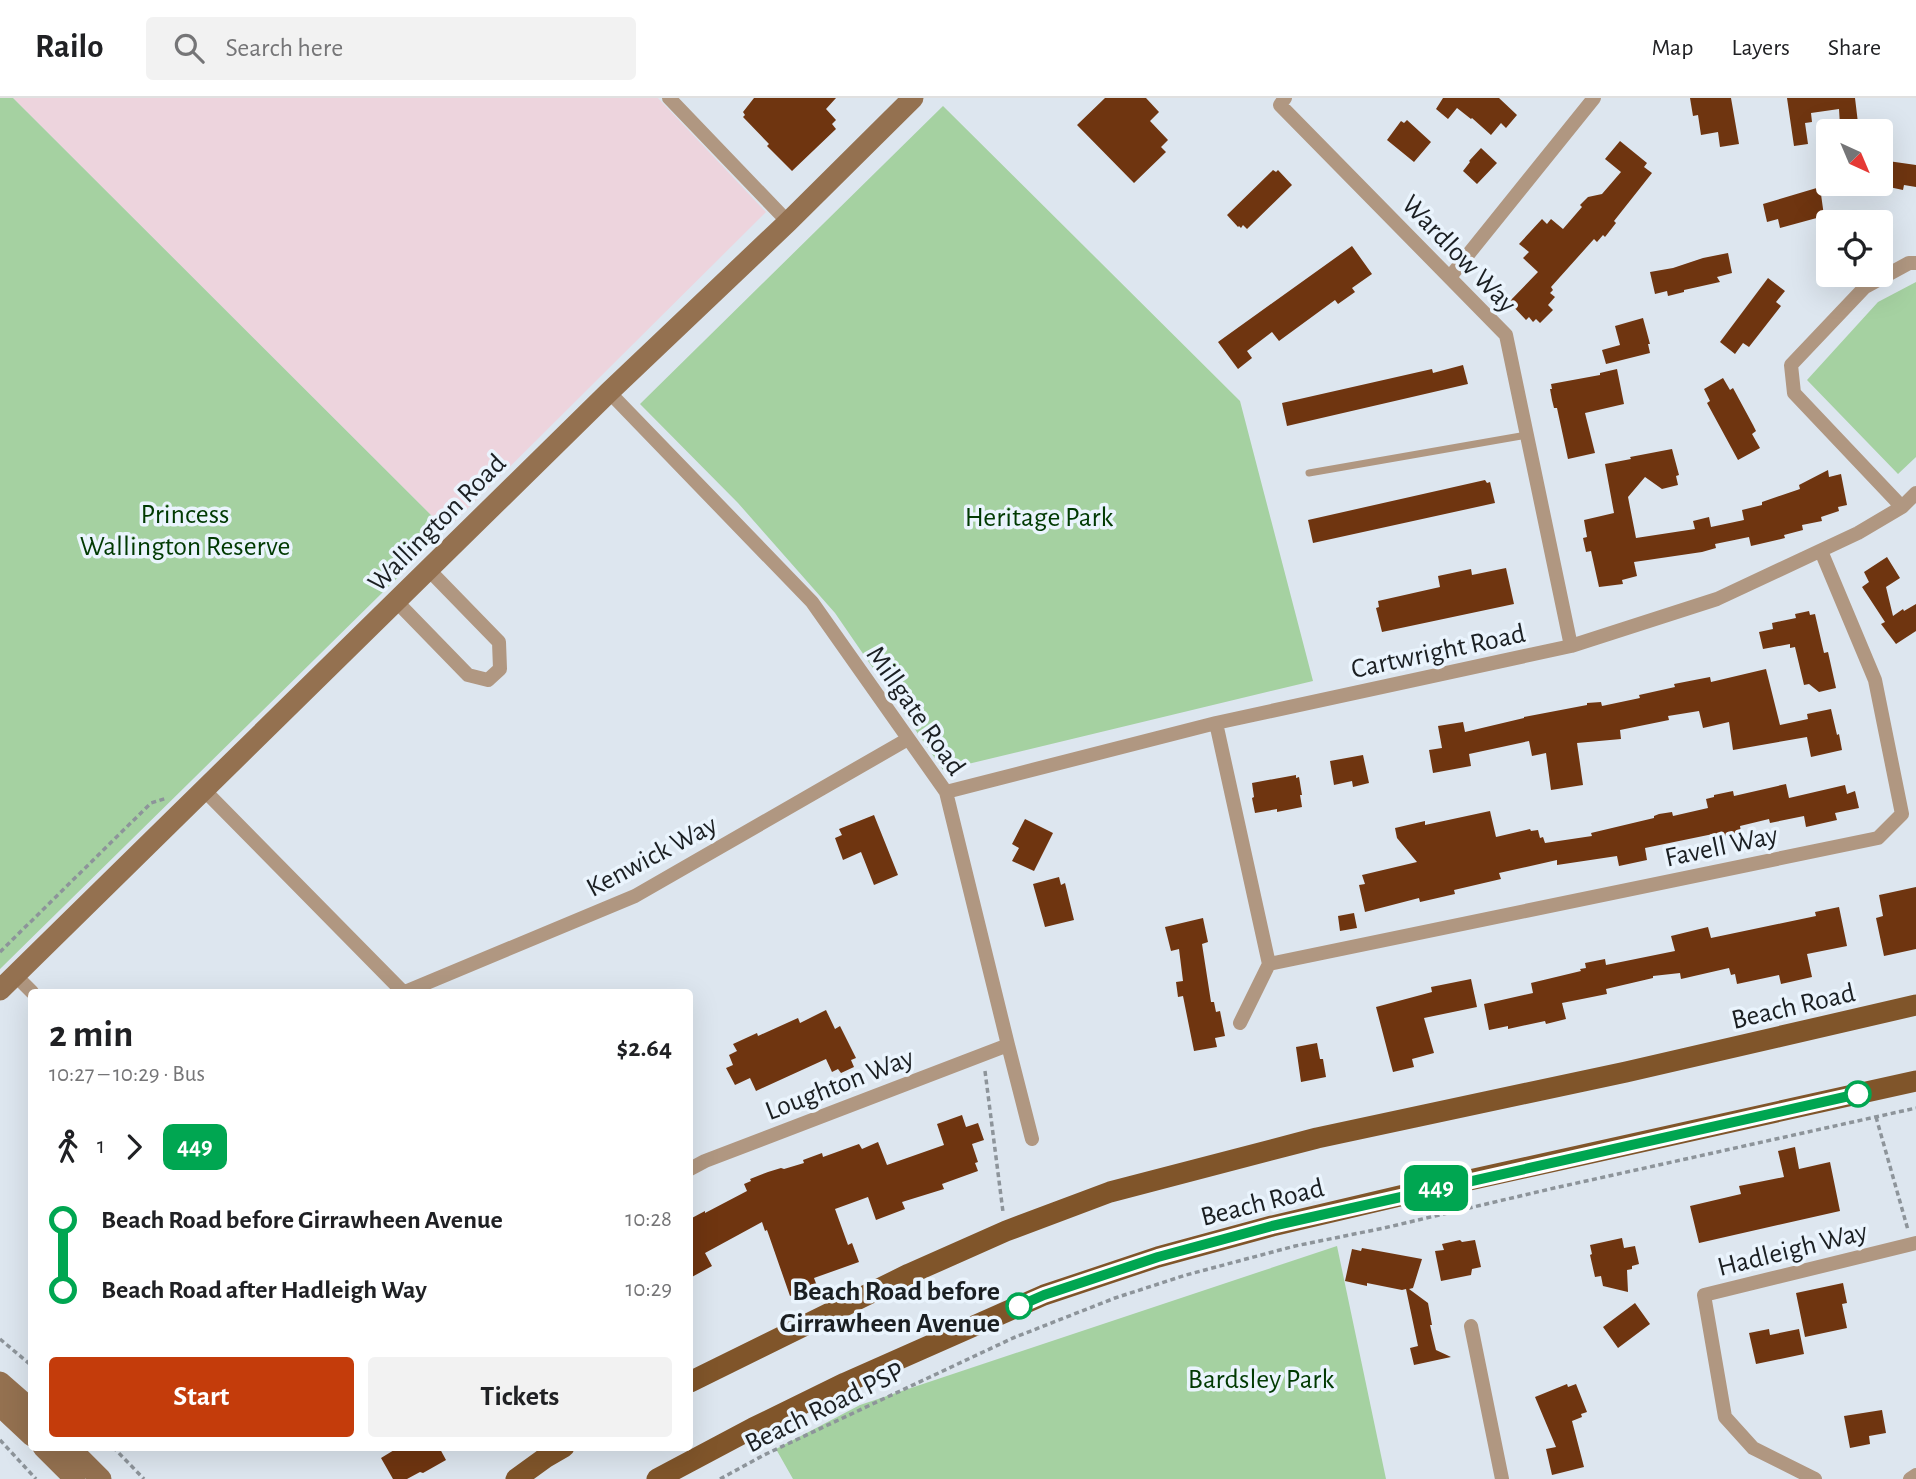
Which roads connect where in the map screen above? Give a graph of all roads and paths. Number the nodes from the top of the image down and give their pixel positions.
1 (669, 98) edge
2 (913, 98) edge
3 (1285, 98) edge
4 (1594, 98) edge
5 (788, 222) junction
6 (1916, 263) edge
7 (1450, 278) junction
8 (609, 392) junction
9 (1528, 435) junction
10 (1309, 472) dead end
11 (1916, 493) edge
12 (1902, 507) junction
13 (1821, 551) junction
14 (428, 569) junction
15 (396, 601) junction
16 (1571, 646) junction
17 (1216, 723) junction
18 (908, 739) junction
19 (204, 790) junction
20 (946, 792) junction
21 (1269, 964) junction
22 (8, 982) edge
23 (401, 989) edge
24 (411, 989) edge
25 (28, 990) edge
26 (1916, 1005) edge
27 (1240, 1023) dead end
28 (1007, 1045) junction
29 (982, 1055) junction
30 (1916, 1081) edge
31 (1916, 1108) edge
32 (1876, 1117) junction
33 (1032, 1139) dead end
34 (693, 1167) edge
35 (1006, 1231) junction
36 (1914, 1244) edge
37 (1471, 1326) dead end
38 (0, 1339) edge
39 (28, 1363) edge
40 (693, 1381) edge
41 (0, 1382) edge
42 (0, 1406) edge
43 (28, 1406) edge
44 (28, 1432) edge
45 (0, 1440) edge
46 (47, 1451) edge
47 (73, 1451) edge
48 (117, 1451) edge
49 (557, 1451) edge
50 (1916, 1475) edge
51 (98, 1478) edge
52 (36, 1479) edge
53 (75, 1479) edge
54 (144, 1479) edge
55 (516, 1479) edge
56 (657, 1479) edge
57 (720, 1479) edge
58 (1502, 1479) edge
59 (1815, 1479) edge
60 (1910, 1479) edge

1 - 5 street
2 - 5 street, Wallington Road
3 - 7 street, Wardlow Way
4 - 7 street
5 - 8 street, Wallington Road
6 - 12 street
7 - 9 street, Wardlow Way
8 - 14 street, Wallington Road
8 - 18 street, Millgate Road
9 - 10 lane
9 - 16 street, Wardlow Way
11 - 12 street, Cartwright Road
12 - 13 street, Cartwright Road
13 - 16 street, Cartwright Road
13 - 21 street, Favell Way
14 - 15 street, Wallington Road
14 - 15 street
15 - 19 street, Wallington Road
16 - 17 street, Cartwright Road
17 - 20 street, Cartwright Road
17 - 21 street
18 - 20 street, Millgate Road
18 - 24 street, Kenwick Way
19 - 22 street, Wallington Road
19 - 23 street, Kenwick Way
20 - 28 street, Millgate Road
21 - 27 street
22 - 25 street
26 - 35 main road, Beach Road
28 - 29 street, Loughton Way
28 - 33 street, Millgate Road
29 - 34 street, Loughton Way
29 - 35 path
30 - 56 main road, Beach Road
31 - 32 path, Beach Road PSP
32 - 36 path
32 - 57 path, Beach Road PSP
35 - 40 main road, Beach Road
36 - 59 street, Hadleigh Way
37 - 58 street
38 - 39 path
41 - 43 street
42 - 44 street
45 - 52 path
46 - 53 street
47 - 51 street
48 - 54 path
49 - 55 main road
50 - 60 street

